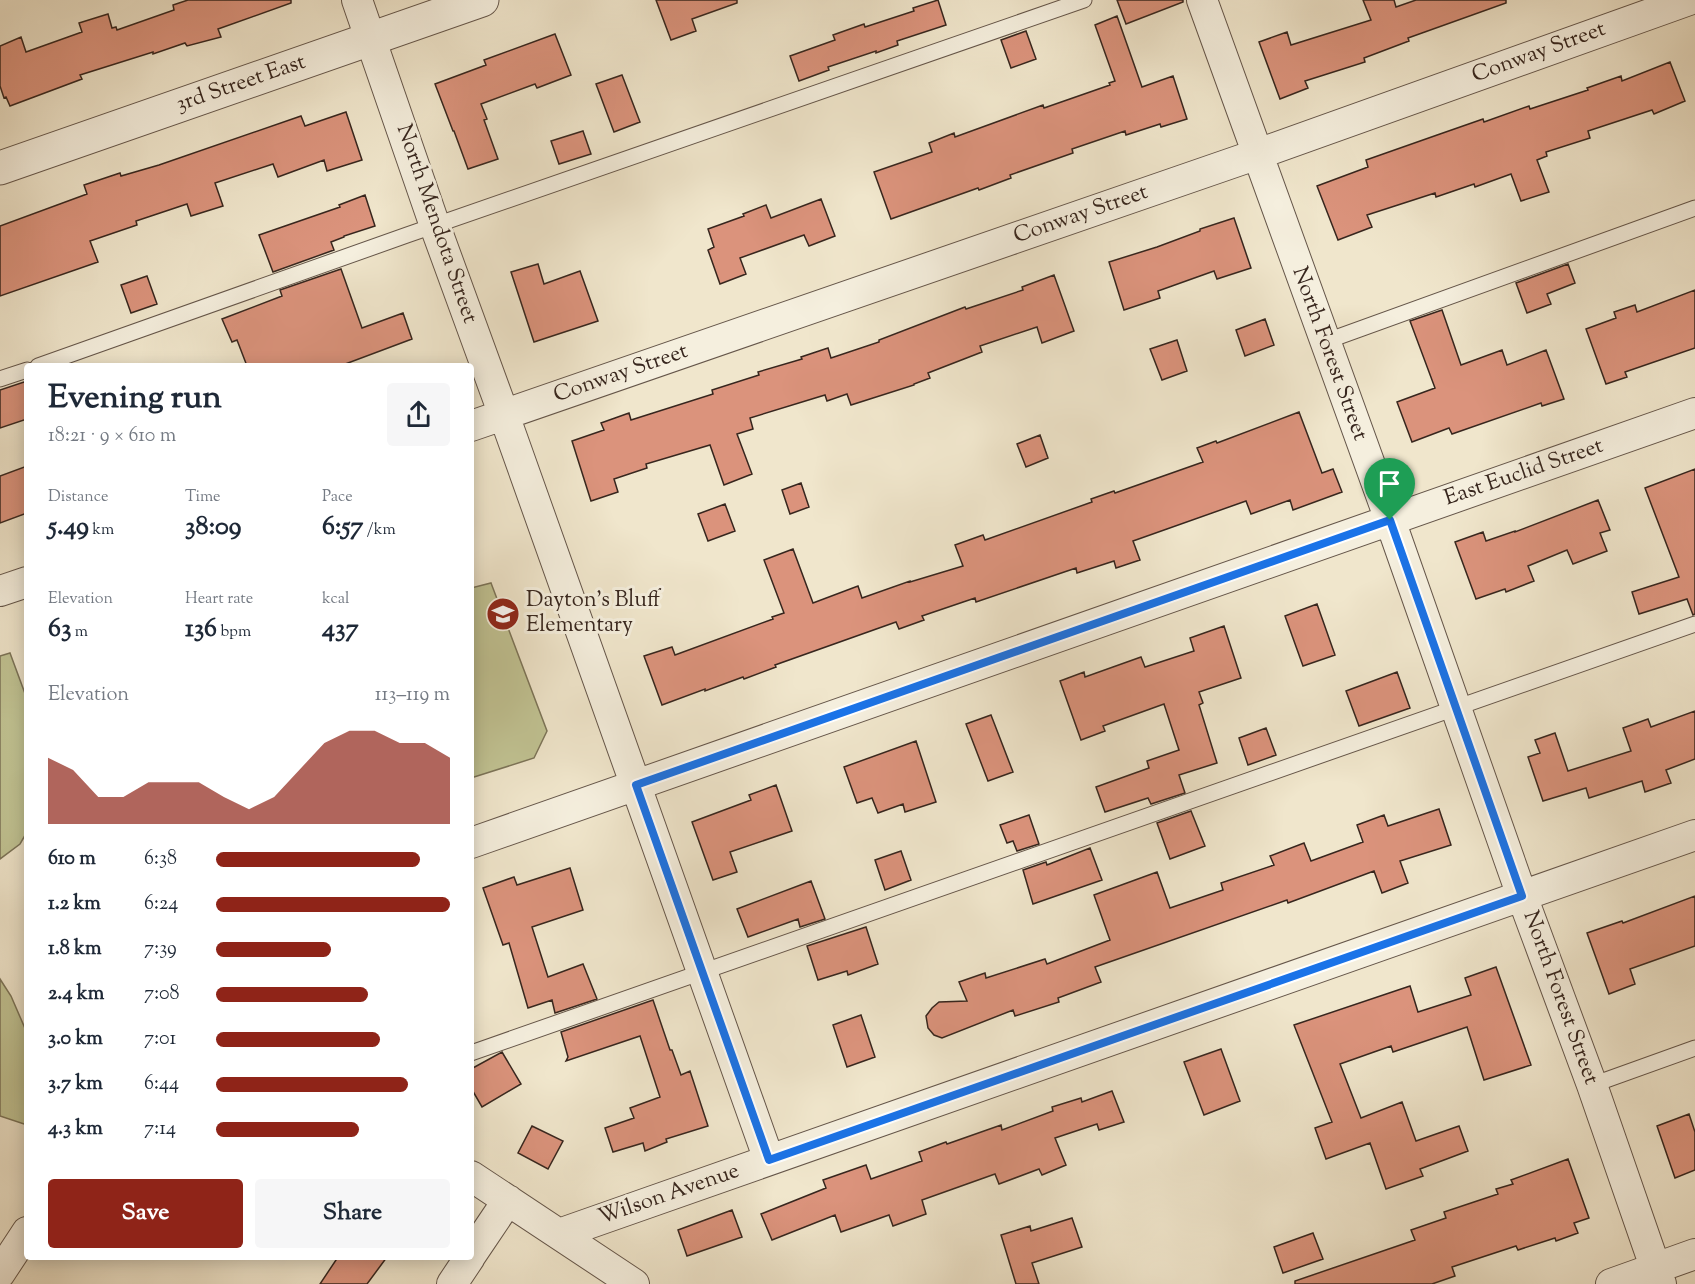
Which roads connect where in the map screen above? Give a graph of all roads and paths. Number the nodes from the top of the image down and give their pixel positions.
1 (357, 0) edge
2 (482, 0) edge
3 (1084, 0) edge
4 (1202, 0) edge
5 (1689, 0) edge
6 (371, 39) junction
7 (1258, 154) junction
8 (0, 168) edge
9 (1695, 208) edge
10 (435, 226) junction
11 (1324, 342) junction
12 (47, 363) edge
13 (24, 371) edge
14 (0, 380) edge
15 (1695, 413) edge
16 (504, 415) junction
17 (474, 425) edge
18 (1390, 520) junction
19 (24, 583) edge
20 (0, 591) edge
21 (1695, 624) edge
22 (1456, 708) junction
23 (636, 785) junction
24 (1695, 835) edge
25 (474, 842) edge
26 (1522, 896) junction
27 (702, 972) junction
28 (1695, 1048) edge
29 (474, 1052) edge
30 (1592, 1085) junction
31 (769, 1160) junction
32 (474, 1178) edge
33 (508, 1200) junction
34 (559, 1234) junction
35 (24, 1237) edge
36 (474, 1250) edge
37 (1695, 1254) edge
38 (467, 1260) edge
39 (0, 1273) edge
40 (1658, 1276) edge
41 (452, 1284) edge
42 (634, 1284) edge
43 (1611, 1284) edge

1 - 6 street, North Mendota Street
2 - 6 street, 3rd Street East
3 - 10 lane
4 - 7 street, North Forest Street
5 - 7 street, Conway Street
6 - 8 street, 3rd Street East
6 - 10 street, North Mendota Street
7 - 11 street, North Forest Street
7 - 16 street, Conway Street
9 - 11 lane
10 - 12 lane
10 - 16 street, North Mendota Street
11 - 18 street, North Forest Street
13 - 14 lane
15 - 18 street, East Euclid Street
16 - 17 street, Conway Street
16 - 23 street, North Mendota Street
18 - 22 street, North Forest Street
18 - 23 street, East Euclid Street
19 - 20 street
21 - 22 lane
22 - 26 street, North Forest Street
22 - 27 lane
23 - 25 street, East Euclid Street
23 - 27 street, North Mendota Street
24 - 26 street, Wilson Avenue
26 - 30 street, North Forest Street
26 - 31 street, Wilson Avenue
27 - 29 lane
27 - 31 street, North Mendota Street
28 - 30 lane
30 - 40 street, North Forest Street
31 - 34 street, Wilson Avenue
32 - 33 street
33 - 34 street
33 - 36 street
34 - 42 street
35 - 39 street
37 - 40 street
38 - 41 street
40 - 43 street

